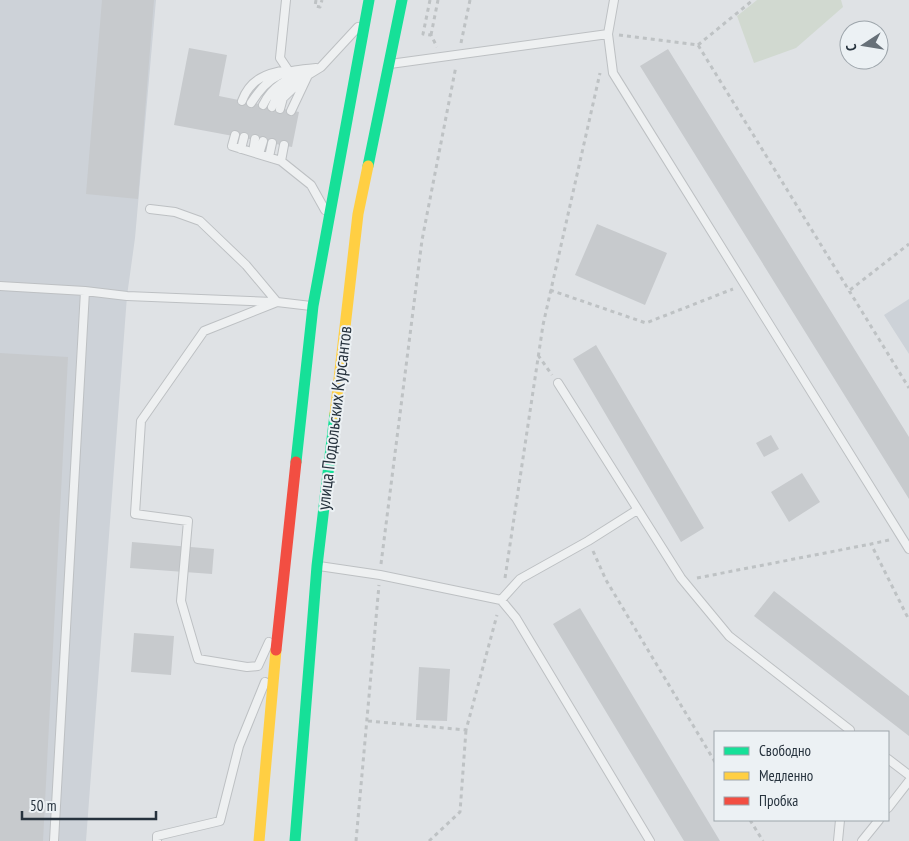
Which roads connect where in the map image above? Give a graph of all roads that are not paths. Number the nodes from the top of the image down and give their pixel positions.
1 (286, 0) edge
2 (369, 0) edge
3 (402, 0) edge
4 (614, 0) edge
5 (364, 20) junction
6 (608, 34) junction
7 (388, 64) junction
8 (321, 67) junction
9 (288, 70) junction
10 (308, 75) junction
11 (242, 101) dead end
12 (252, 103) dead end
13 (263, 105) dead end
14 (276, 108) dead end
15 (291, 111) dead end
16 (235, 135) dead end
17 (244, 137) dead end
18 (259, 140) dead end
19 (272, 143) dead end
20 (284, 145) dead end
21 (241, 148) junction
22 (256, 153) junction
23 (269, 157) junction
24 (281, 161) junction
25 (150, 208) dead end
26 (328, 215) junction
27 (0, 286) edge
28 (85, 291) junction
29 (277, 302) junction
30 (313, 306) junction
31 (558, 383) road end
32 (637, 510) junction
33 (909, 549) edge
34 (317, 566) junction
35 (501, 600) junction
36 (279, 620) junction
37 (275, 660) junction
38 (851, 731) edge
39 (889, 760) edge
40 (909, 776) edge
41 (909, 781) edge
42 (889, 807) edge
43 (840, 821) edge
44 (877, 821) edge
45 (54, 841) edge
46 (157, 841) edge
47 (259, 841) edge
48 (295, 841) edge
49 (650, 841) edge
50 (838, 841) edge
51 (862, 841) edge

1 - 9 lane
2 - 5 main road, улица Подольских Курсантов
3 - 7 main road, улица Подольских Курсантов
4 - 6 lane
5 - 8 lane
5 - 26 main road, улица Подольских Курсантов
6 - 7 lane
6 - 33 lane
7 - 34 main road, улица Подольских Курсантов
8 - 9 lane
8 - 10 lane
8 - 13 lane
9 - 11 lane
9 - 12 lane
10 - 14 lane
10 - 15 lane
16 - 21 lane
17 - 21 lane
18 - 22 lane
19 - 23 lane
20 - 24 lane
21 - 22 lane
22 - 23 lane
23 - 24 lane
24 - 26 lane
25 - 29 lane
26 - 30 main road, улица Подольских Курсантов
27 - 28 lane
28 - 29 lane
28 - 45 lane
29 - 30 lane
29 - 36 lane
30 - 36 main road, улица Подольских Курсантов
31 - 32 lane
32 - 35 lane
32 - 38 lane
34 - 35 lane
34 - 48 main road, улица Подольских Курсантов
35 - 49 lane
36 - 37 main road, улица Подольских Курсантов
37 - 46 lane
37 - 47 main road, улица Подольских Курсантов
39 - 40 lane
41 - 42 lane
43 - 50 lane
44 - 51 lane

